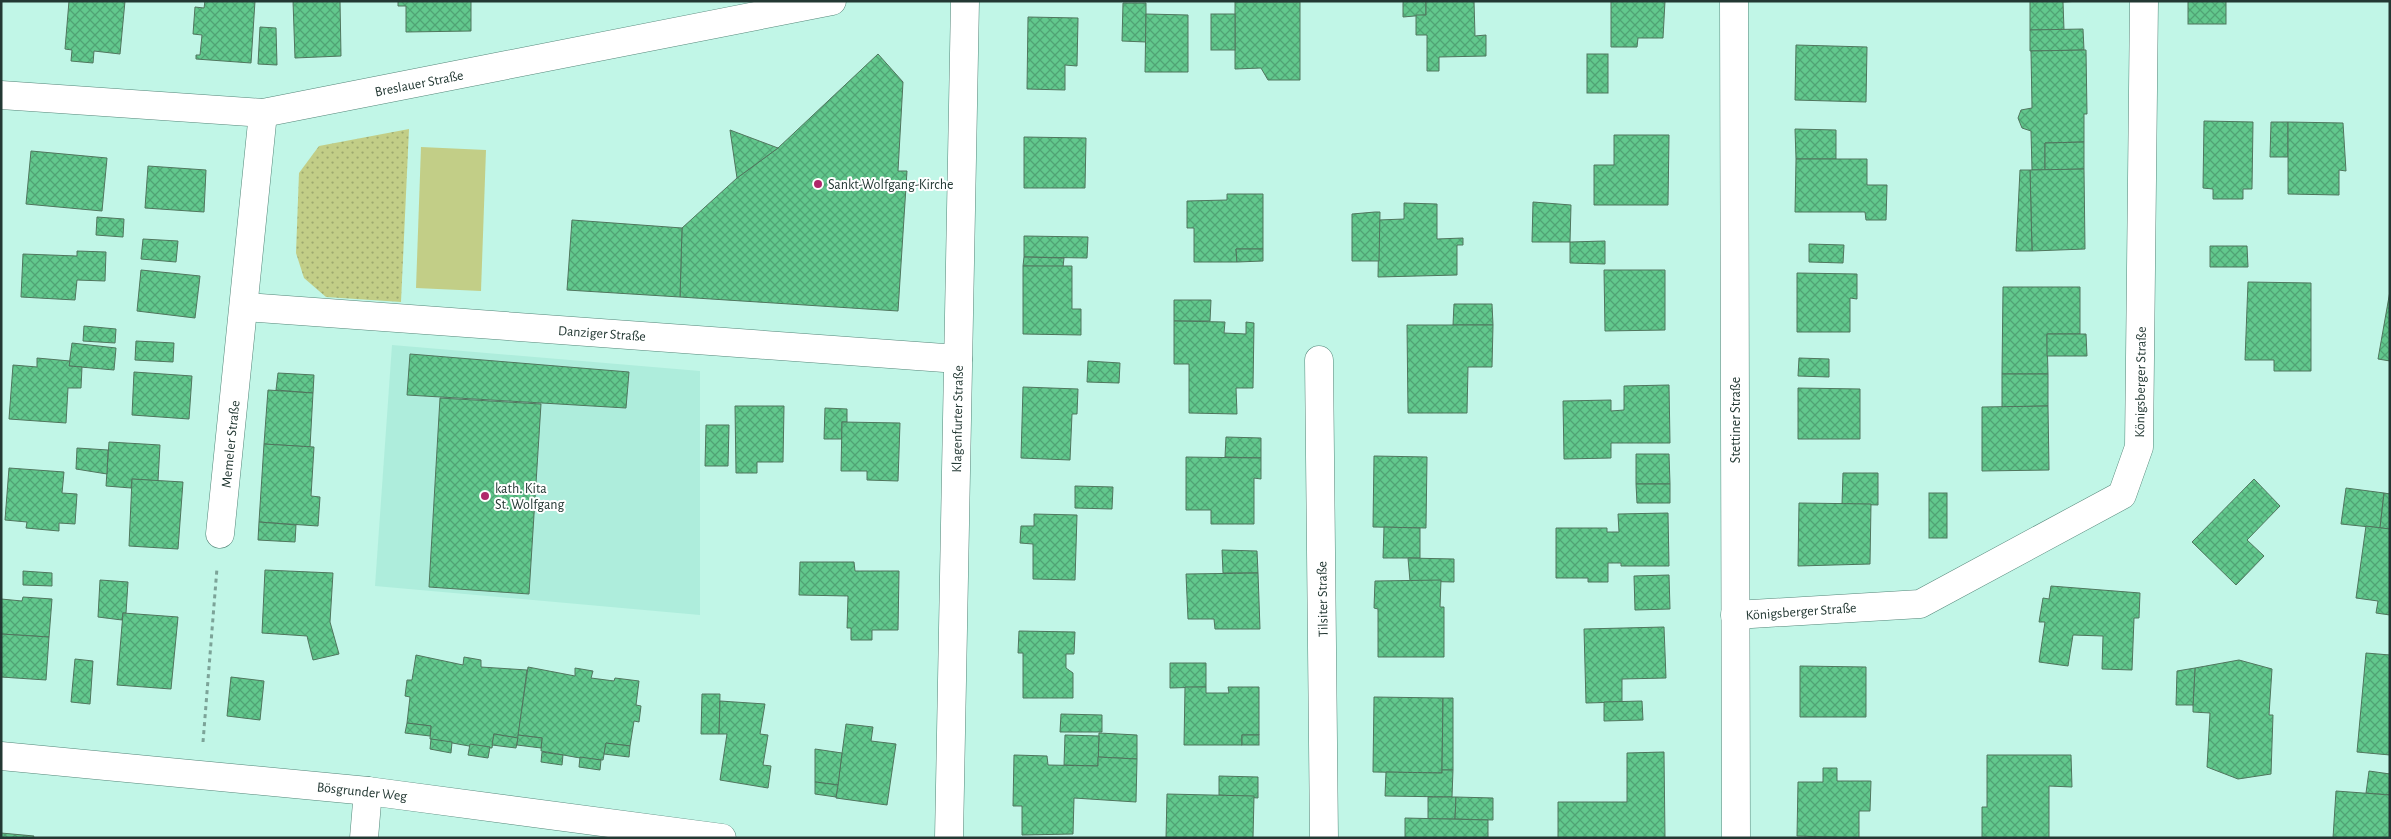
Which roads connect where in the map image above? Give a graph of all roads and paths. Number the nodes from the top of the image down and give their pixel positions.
1 (832, 1) edge
2 (965, 1) edge
3 (1734, 1) edge
4 (2144, 1) edge
5 (1, 95) edge
6 (264, 113) junction
7 (245, 307) junction
8 (958, 358) junction
9 (1319, 360) dead end
10 (220, 534) joint
11 (1735, 615) junction
12 (1, 756) edge
13 (200, 774) junction
14 (368, 791) junction
15 (364, 838) edge
16 (722, 838) edge
17 (949, 838) edge
18 (1324, 838) edge
19 (1736, 838) edge

1 - 6 street, Breslauer Straße
2 - 8 street, Klagenfurter Straße
3 - 11 street, Stettiner Straße
4 - 11 street, Königsberger Straße
5 - 6 street, Breslauer Straße
6 - 7 street, Memeler Straße
7 - 8 street, Danziger Straße
7 - 10 street, Memeler Straße
8 - 17 street, Klagenfurter Straße
9 - 18 street, Tilsiter Straße
10 - 13 path
11 - 19 street, Stettiner Straße
12 - 13 street, Bösgrunder Weg
13 - 14 street, Bösgrunder Weg
14 - 15 street
14 - 16 street, Bösgrunder Weg

